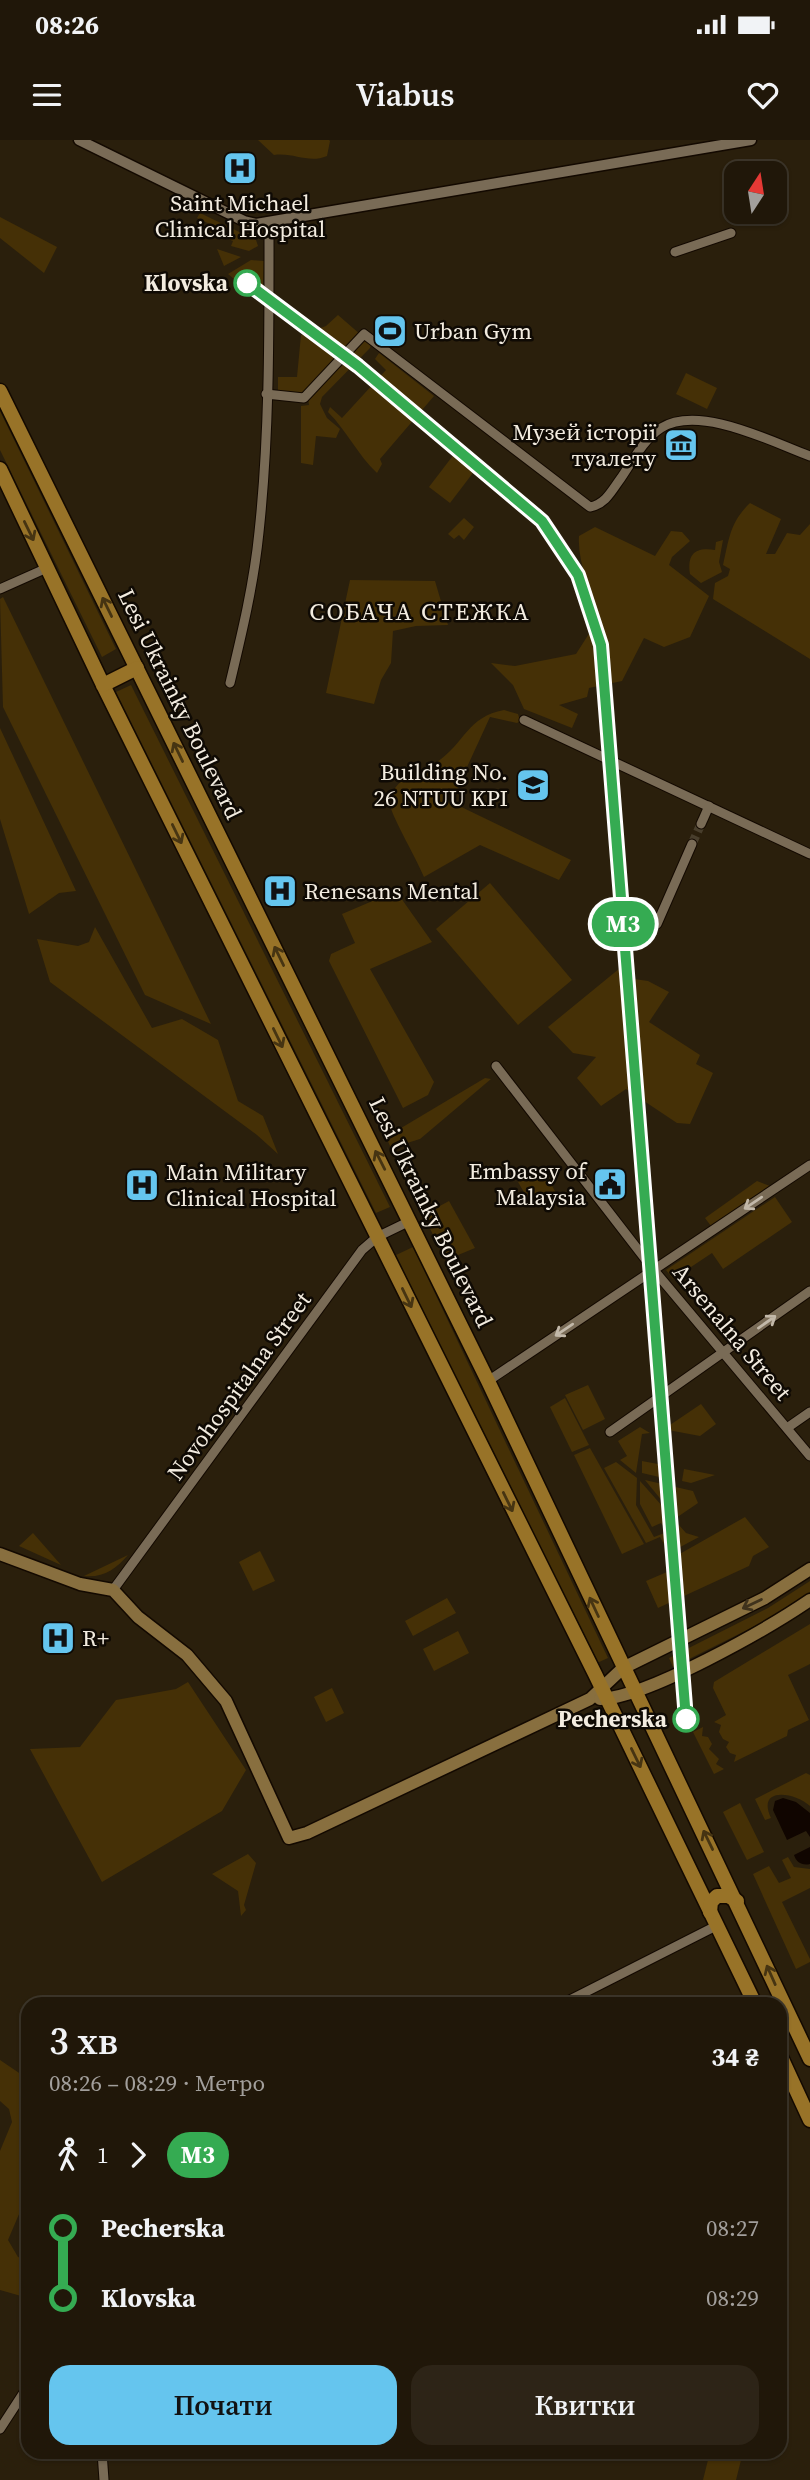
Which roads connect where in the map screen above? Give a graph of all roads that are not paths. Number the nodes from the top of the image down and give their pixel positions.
1 (79, 140) edge
2 (751, 140) edge
3 (269, 223) junction
4 (731, 233) dead end
5 (675, 251) dead end
6 (0, 391) edge
7 (266, 394) junction
8 (810, 456) edge
9 (0, 469) edge
10 (47, 568) junction
11 (0, 589) edge
12 (137, 668) junction
13 (230, 683) dead end
14 (103, 685) junction
15 (524, 720) dead end
16 (709, 806) junction
17 (701, 824) tunnel mouth
18 (692, 844) tunnel mouth
19 (810, 854) edge
20 (657, 924) dead end
21 (496, 1066) dead end
22 (810, 1165) edge
23 (410, 1221) junction
24 (377, 1237) junction
25 (653, 1269) junction
26 (810, 1291) edge
27 (724, 1352) junction
28 (488, 1381) junction
29 (810, 1412) edge
30 (788, 1428) junction
31 (610, 1432) dead end
32 (810, 1456) edge
33 (0, 1555) edge
34 (810, 1569) edge
35 (113, 1590) junction
36 (810, 1600) edge
37 (623, 1668) junction
38 (604, 1692) junction
39 (635, 1693) junction
40 (691, 1805) junction
41 (665, 1817) junction
42 (737, 1901) junction
43 (709, 1912) junction
44 (716, 1926) junction
45 (576, 1997) edge
46 (752, 1997) edge
47 (781, 1997) edge
48 (787, 2009) edge
49 (810, 2059) edge
50 (787, 2070) edge
51 (810, 2120) edge
52 (21, 2397) edge
53 (0, 2429) edge
54 (102, 2459) edge
55 (104, 2480) edge

1 - 3 street
2 - 3 street
3 - 7 street
4 - 5 street
12 -> 6 main road, Lesi Ukrainky Boulevard
7 - 8 street
7 - 13 street
9 -> 10 main road
10 - 11 street
10 - 14 main road
12 - 14 main road
23 -> 12 main road, Lesi Ukrainky Boulevard
14 -> 24 main road
15 - 16 street
16 - 17 street
16 - 19 street
18 - 20 street
21 - 25 street, Arsenalna Street
22 -> 25 street
23 - 24 street, Novohospitalna Street
23 - 28 main road, Lesi Ukrainky Boulevard
24 - 35 street, Novohospitalna Street
24 -> 38 main road
25 - 27 street, Arsenalna Street
25 -> 28 street
27 -> 26 street
27 - 30 street, Arsenalna Street
27 - 31 street
37 -> 28 main road, Lesi Ukrainky Boulevard
29 - 30 street
30 - 32 street, Arsenalna Street
33 - 35 main road
34 -> 37 main road
35 - 38 main road
36 - 39 main road
37 - 38 main road
37 - 39 main road, Lesi Ukrainky Boulevard
38 - 39 main road
38 -> 41 main road
39 - 40 main road, Lesi Ukrainky Boulevard
40 - 41 main road
42 -> 40 main road, Lesi Ukrainky Boulevard
41 - 43 main road
42 - 43 main road
47 -> 42 main road, Lesi Ukrainky Boulevard
43 - 44 main road
44 - 45 street
44 - 46 main road
49 -> 48 main road, Lesi Ukrainky Boulevard
50 - 51 main road
52 - 53 street
54 - 55 street

